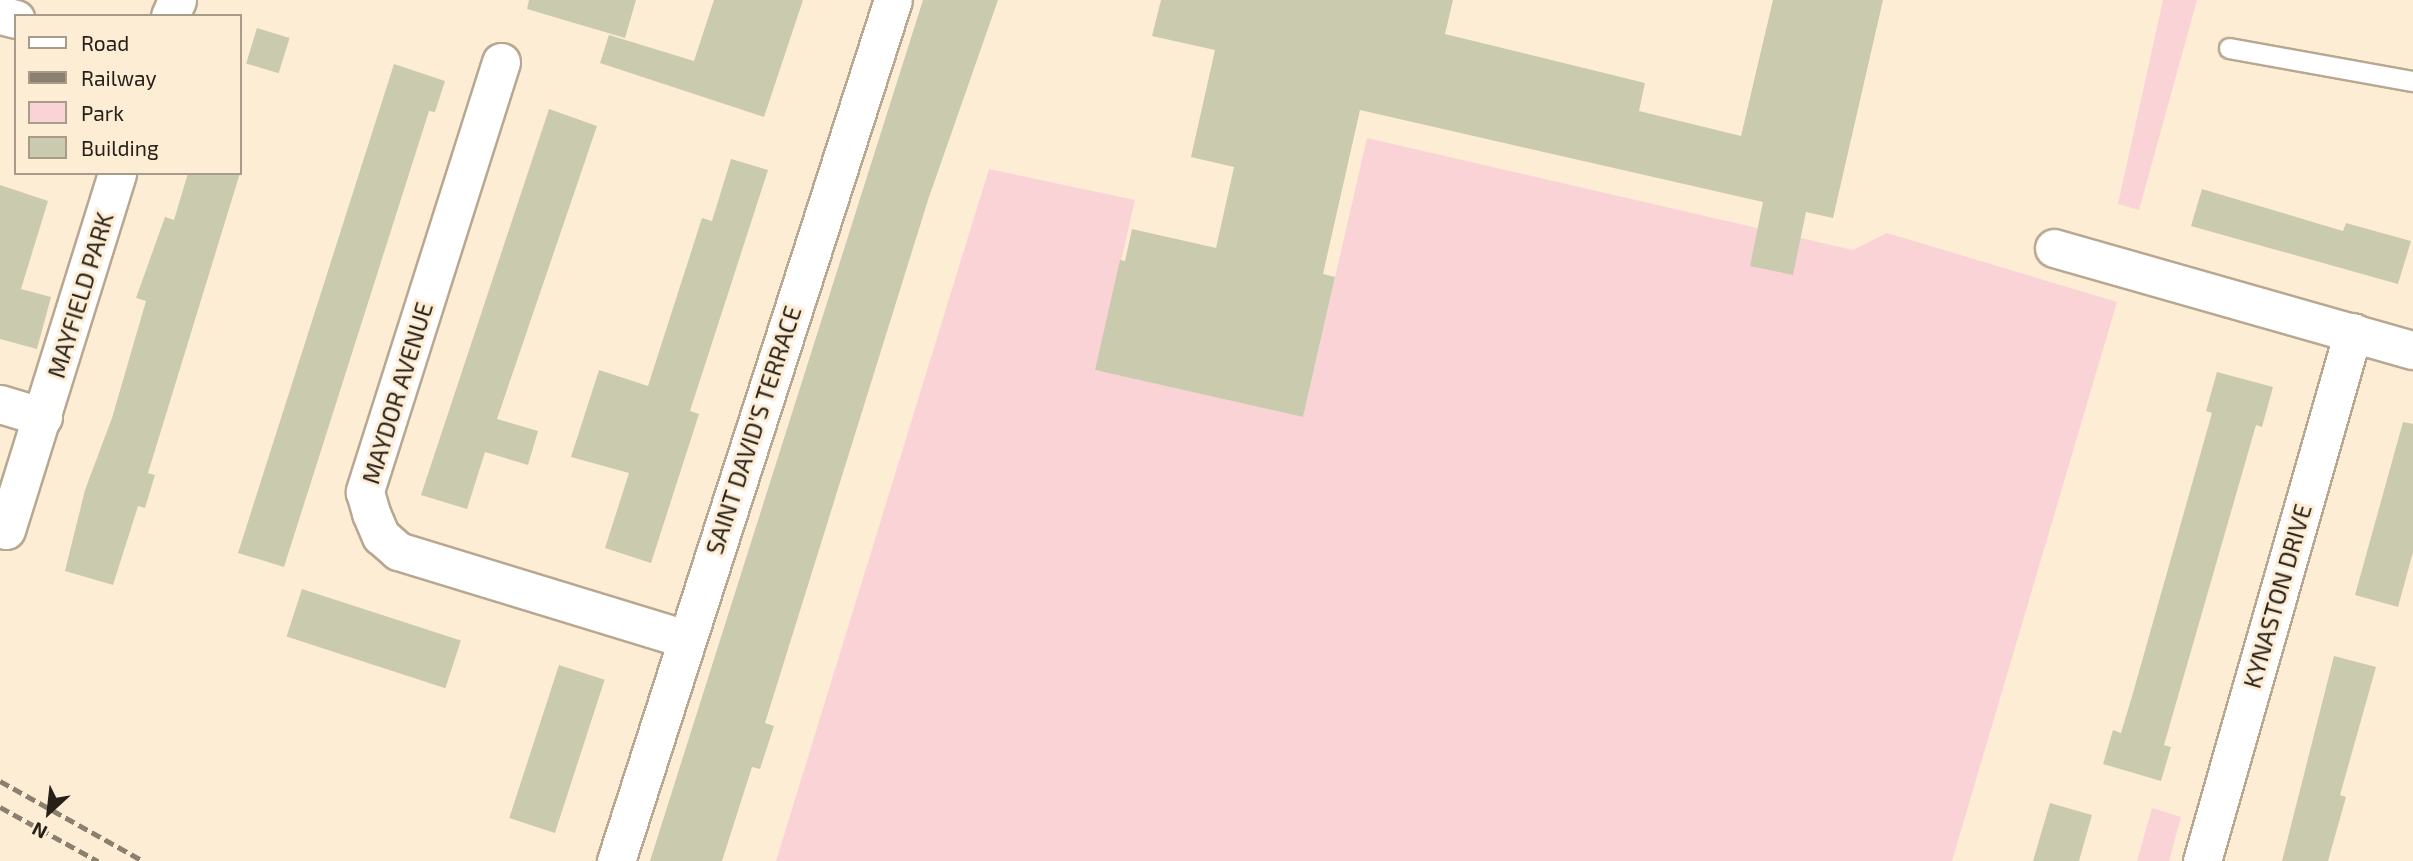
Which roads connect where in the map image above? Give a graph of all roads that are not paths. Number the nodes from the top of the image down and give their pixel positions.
1 (892, 0) edge
2 (2229, 48) dead end
3 (501, 62) dead end
4 (2413, 81) edge
5 (116, 175) edge
6 (2054, 248) dead end
7 (2353, 332) junction
8 (2413, 350) edge
9 (0, 404) edge
10 (43, 417) junction
11 (6, 530) dead end
12 (685, 639) junction
13 (617, 861) edge
14 (2202, 861) edge

1 - 12 street, SAINT DAVID'S TERRACE
2 - 4 lane
3 - 12 street, MAYDOR AVENUE
5 - 10 street, MAYFIELD PARK
6 - 7 street
7 - 8 street
7 - 14 street, KYNASTON DRIVE
9 - 10 street
10 - 11 street, MAYFIELD PARK
12 - 13 street, SAINT DAVID'S TERRACE

